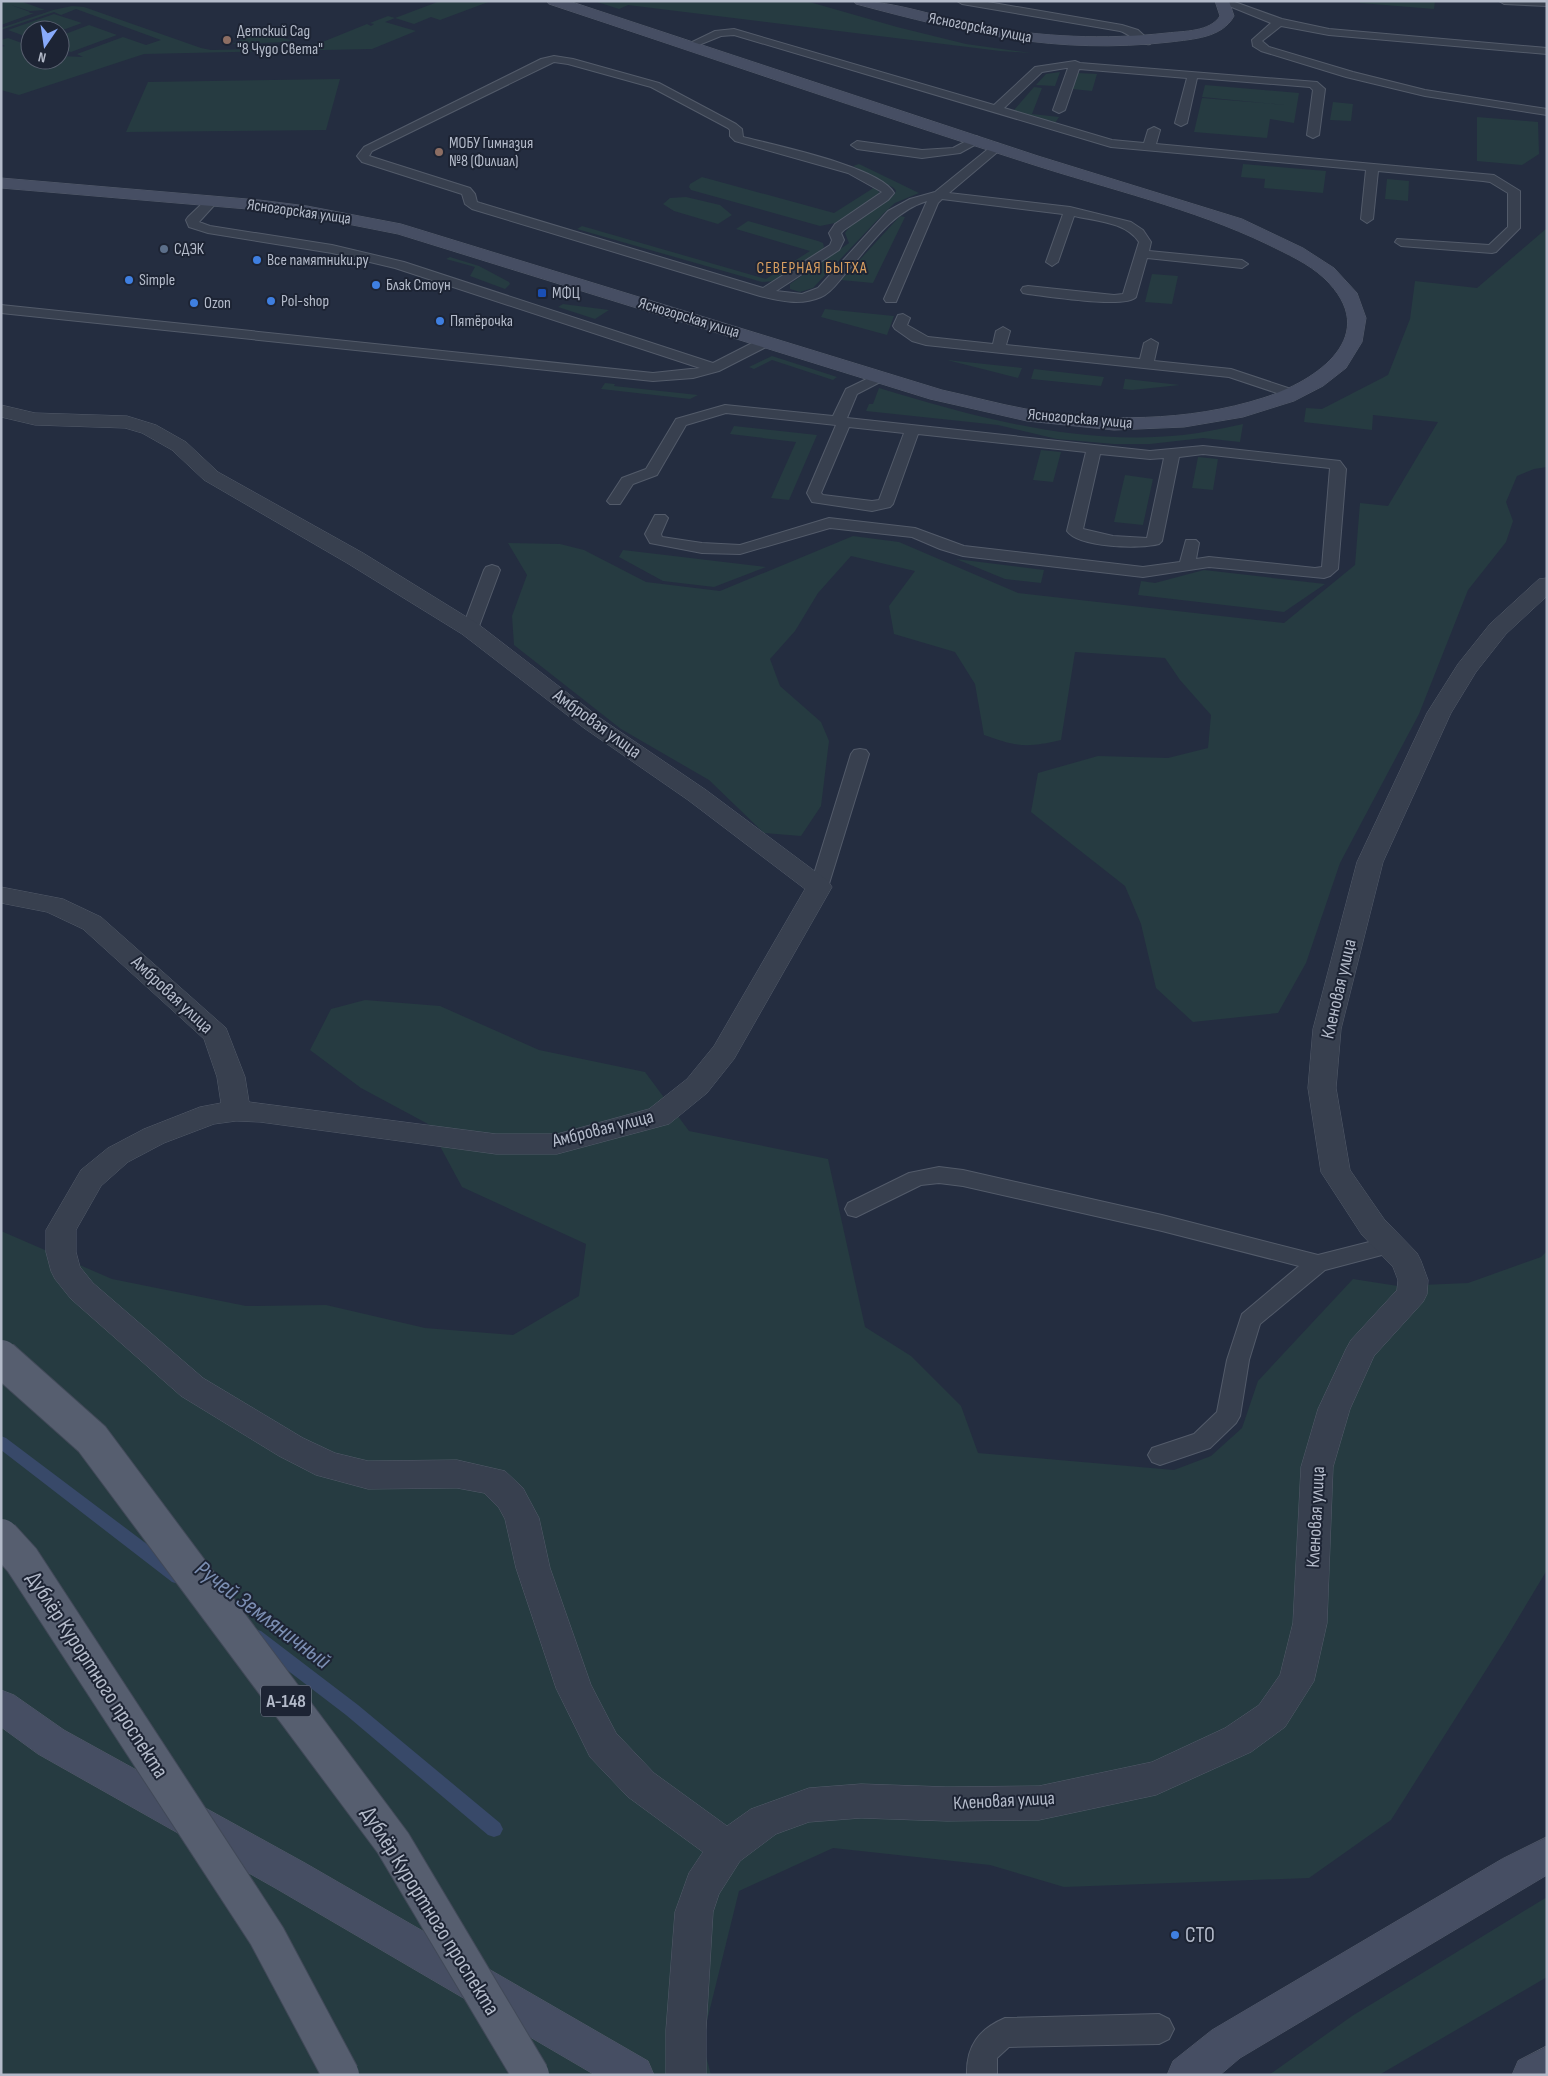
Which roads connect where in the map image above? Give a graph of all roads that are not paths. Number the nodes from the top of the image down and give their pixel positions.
1 (554, 1) edge
2 (861, 1) edge
3 (962, 1) edge
4 (1222, 1) edge
5 (1504, 1) edge
6 (1547, 2) edge
7 (1279, 22) junction
8 (1146, 42) junction
9 (689, 46) junction
10 (1547, 51) edge
11 (1075, 64) junction
12 (1193, 74) junction
13 (995, 110) junction
14 (1059, 110) dead end
15 (1547, 112) edge
16 (1070, 118) dead end
17 (1181, 123) dead end
18 (1065, 130) junction
19 (1154, 130) dead end
20 (1313, 136) dead end
21 (976, 140) junction
22 (1243, 142) dead end
23 (857, 145) dead end
24 (997, 147) junction
25 (1149, 147) junction
26 (1340, 151) dead end
27 (1240, 155) junction
28 (1339, 164) junction
29 (1372, 167) junction
30 (1, 183) edge
31 (939, 195) junction
32 (212, 201) junction
33 (1070, 211) junction
34 (1367, 219) dead end
35 (1401, 242) dead end
36 (1142, 254) junction
37 (1052, 262) dead end
38 (1242, 264) dead end
39 (1028, 290) dead end
40 (765, 293) junction
41 (891, 299) dead end
42 (1, 309) edge
43 (903, 318) dead end
44 (1003, 331) dead end
45 (766, 342) junction
46 (1151, 343) dead end
47 (998, 349) junction
48 (1146, 364) junction
49 (714, 368) junction
50 (879, 377) junction
51 (1292, 394) junction
52 (1, 412) edge
53 (841, 421) junction
54 (913, 429) junction
55 (1094, 449) junction
56 (1172, 454) junction
57 (615, 501) dead end
58 (660, 518) dead end
59 (1191, 543) dead end
60 (1187, 565) junction
61 (492, 570) dead end
62 (1547, 584) edge
63 (470, 629) junction
64 (860, 754) dead end
65 (819, 887) junction
66 (1, 895) edge
67 (236, 1112) junction
68 (856, 1209) dead end
69 (1389, 1245) junction
70 (1318, 1263) junction
71 (1, 1358) edge
72 (1160, 1455) dead end
73 (1, 1537) edge
74 (1, 1706) edge
75 (727, 1848) junction
76 (1531, 1864) edge
77 (1159, 2029) dead end
78 (1547, 2066) edge
79 (341, 2075) edge
80 (531, 2075) edge
81 (634, 2075) edge
82 (686, 2075) edge
83 (982, 2075) edge
84 (1187, 2075) edge
85 (1532, 2075) edge

1 - 9 street, Ясногорская улица
2 - 8 street, Ясногорская улица
3 - 8 lane
4 - 7 lane
4 - 8 street, Ясногорская улица
5 - 6 lane
7 - 10 lane
7 - 15 lane
9 - 13 lane
9 - 21 street, Ясногорская улица
11 - 12 lane
11 - 13 lane
11 - 14 lane
12 - 17 lane
12 - 20 lane
13 - 18 lane
16 - 18 lane
18 - 25 lane
19 - 25 lane
21 - 23 lane
21 - 24 street, Ясногорская улица
22 - 27 lane
24 - 31 lane
24 - 51 street, Ясногорская улица
25 - 27 lane
26 - 28 lane
27 - 28 lane
28 - 29 lane
29 - 34 lane
29 - 35 lane
30 - 32 street, Ясногорская улица
31 - 33 lane
31 - 40 lane
31 - 41 lane
32 - 45 street, Ясногорская улица
32 - 49 lane
33 - 36 lane
33 - 37 lane
36 - 38 lane
36 - 39 lane
40 - 40 lane
42 - 49 lane
43 - 47 lane
44 - 47 lane
45 - 49 lane
45 - 50 street, Ясногорская улица
46 - 48 lane
47 - 48 lane
48 - 51 lane
50 - 51 street, Ясногорская улица
50 - 53 lane
52 - 63 street, Амбровая улица
53 - 54 lane
53 - 54 lane
53 - 57 lane
54 - 55 lane
55 - 56 lane
55 - 56 lane
56 - 60 lane
58 - 60 lane
59 - 60 lane
61 - 63 lane
62 - 69 street, Кленовая улица
63 - 65 street, Амбровая улица
64 - 65 lane
65 - 67 street, Амбровая улица
66 - 67 street, Амбровая улица
67 - 75 street
68 - 70 lane
69 - 70 lane
69 - 75 street, Кленовая улица
70 - 72 lane
71 - 80 main road, Дублёр Курортного проспекта / А-148, bridge
73 - 79 main road, Дублёр Курортного проспекта, bridge
74 - 81 street
75 - 82 street, Кленовая улица
76 - 84 street
77 - 83 lane
78 - 85 street

